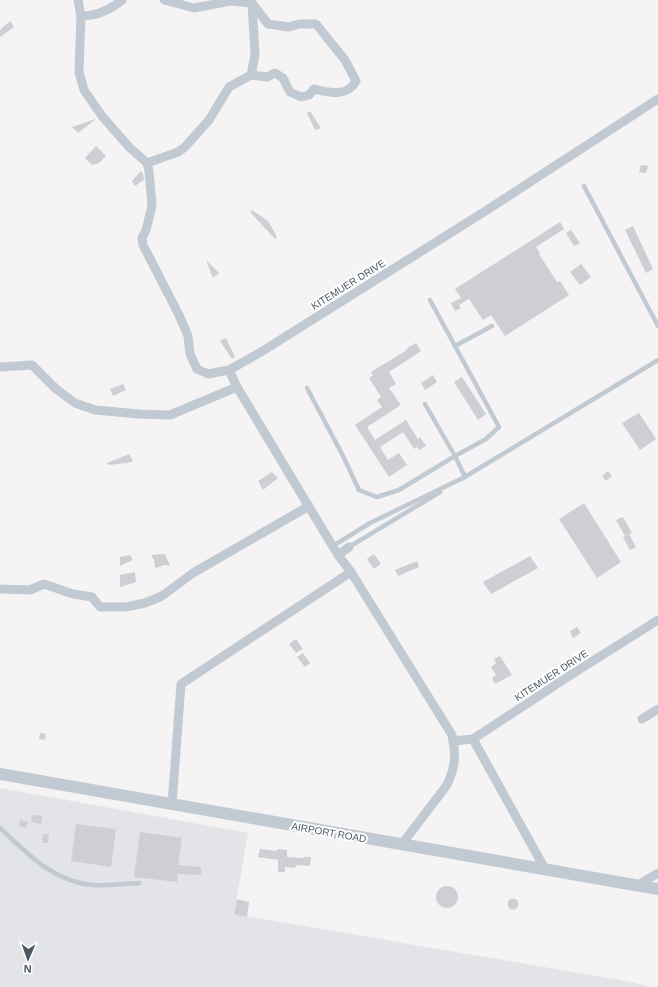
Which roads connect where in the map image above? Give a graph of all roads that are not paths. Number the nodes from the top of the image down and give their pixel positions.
1 (78, 0) edge
2 (122, 0) edge
3 (164, 0) edge
4 (253, 1) edge
5 (81, 16) junction
6 (251, 75) junction
7 (658, 98) edge
8 (146, 163) junction
9 (584, 186) dead end
10 (430, 300) dead end
11 (492, 326) dead end
12 (658, 326) edge
13 (455, 346) junction
14 (658, 360) edge
15 (0, 367) edge
16 (229, 370) junction
17 (237, 387) junction
18 (307, 388) dead end
19 (425, 404) dead end
20 (455, 456) junction
21 (465, 477) junction
22 (308, 506) junction
23 (333, 546) junction
24 (349, 547) joint
25 (338, 555) junction
26 (351, 572) junction
27 (0, 589) edge
28 (658, 620) edge
29 (658, 709) edge
30 (642, 720) dead end
31 (473, 739) junction
32 (453, 741) junction
33 (0, 774) edge
34 (172, 804) junction
35 (0, 828) edge
36 (402, 844) junction
37 (545, 869) junction
38 (658, 873) edge
39 (139, 883) dead end
40 (638, 885) junction
41 (658, 889) edge

1 - 5 street
2 - 5 street
3 - 4 street
4 - 6 street
4 - 6 street
5 - 8 street
6 - 8 street
7 - 16 street, KITEMUER DRIVE
8 - 16 street, KITEMUER DRIVE
9 - 12 lane
10 - 13 lane
11 - 13 lane
13 - 20 lane
14 - 21 lane
15 - 17 street
16 - 17 street
17 - 22 street
18 - 20 lane
19 - 20 lane
20 - 21 lane
21 - 23 lane
21 - 24 lane
22 - 23 street
22 - 27 street
23 - 25 street
24 - 25 street
25 - 26 street
26 - 32 street
26 - 34 street
28 - 31 street, KITEMUER DRIVE
29 - 30 street
31 - 32 street, KITEMUER DRIVE
31 - 37 street
32 - 36 street
33 - 34 street, AIRPORT ROAD
34 - 36 street, AIRPORT ROAD
35 - 39 lane
36 - 37 street, AIRPORT ROAD
37 - 40 street, AIRPORT ROAD
38 - 40 street
40 - 41 street, AIRPORT ROAD

